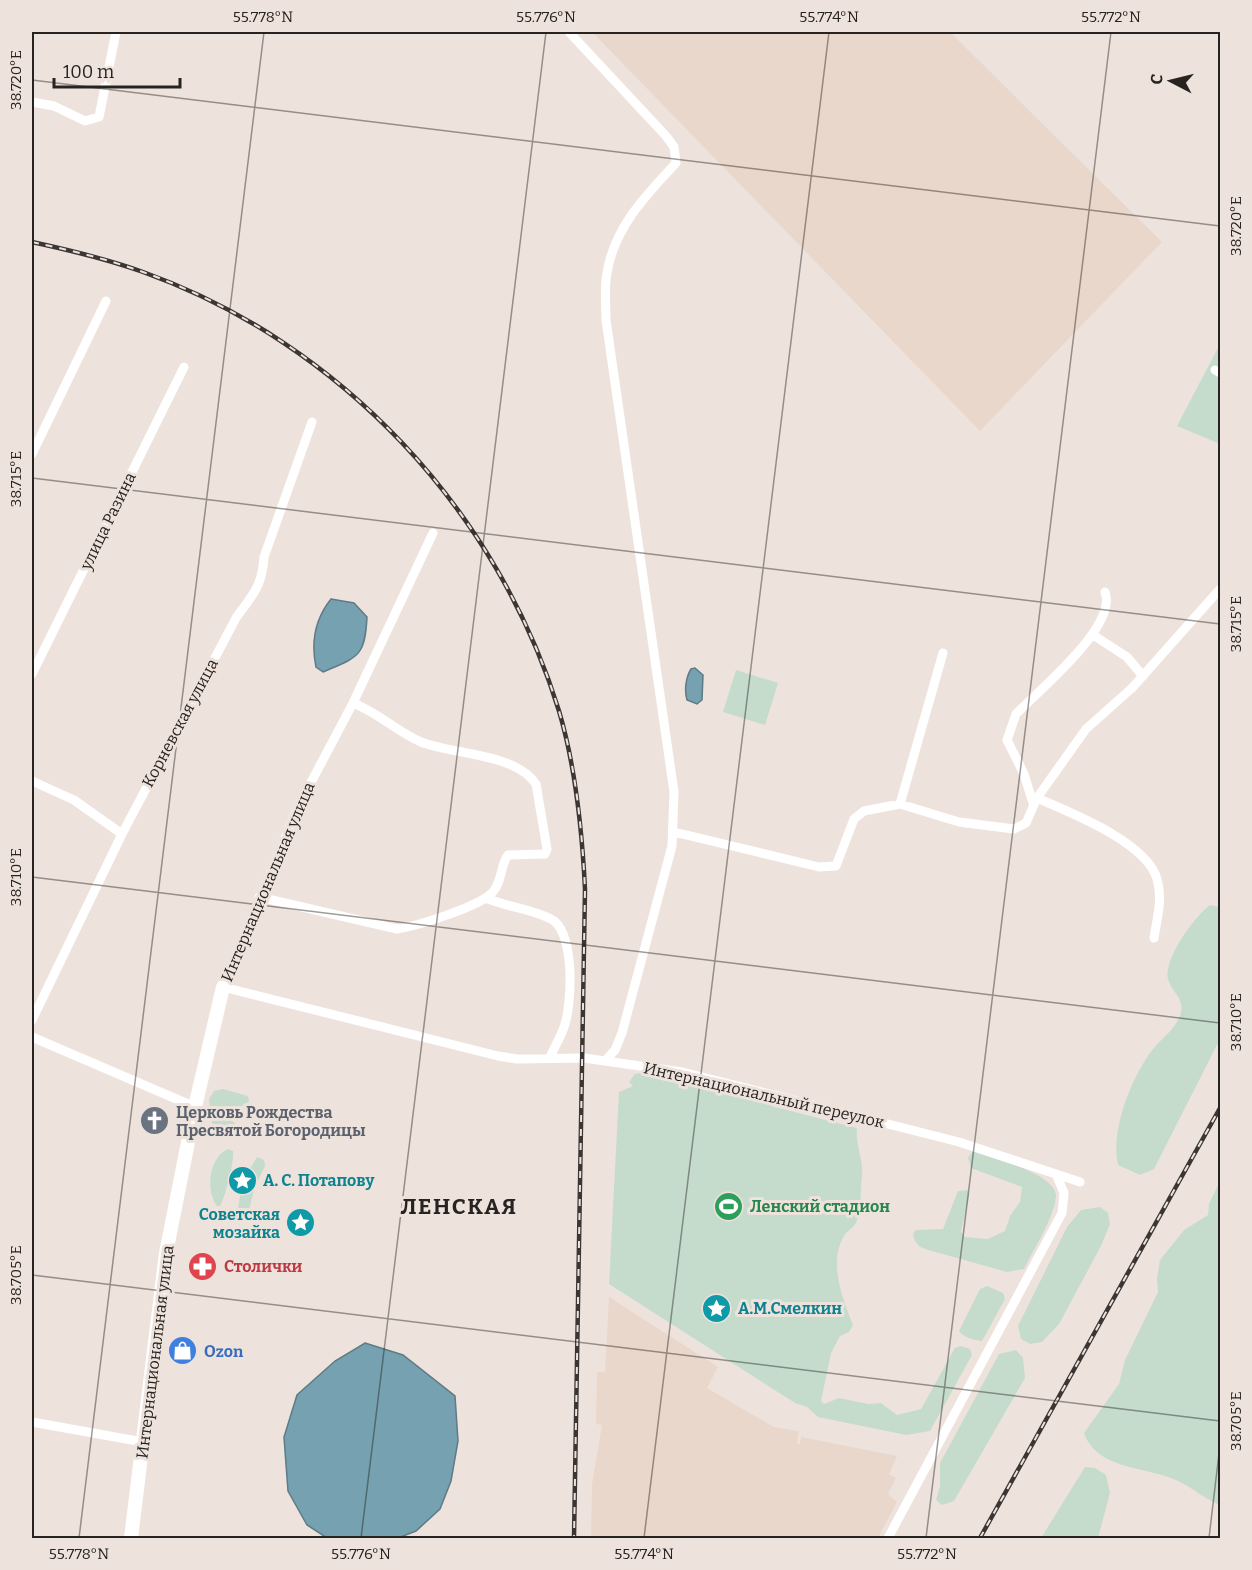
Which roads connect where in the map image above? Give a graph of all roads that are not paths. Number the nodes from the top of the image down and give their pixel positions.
1 (116, 32) edge
2 (569, 32) edge
3 (32, 102) edge
4 (106, 301) dead end
5 (184, 367) dead end
6 (312, 422) dead end
7 (32, 454) edge
8 (433, 533) dead end
9 (1221, 589) edge
10 (1106, 592) dead end
11 (1093, 635) junction
12 (944, 653) dead end
13 (32, 674) edge
14 (1143, 676) junction
15 (353, 703) junction
16 (32, 781) edge
17 (1035, 801) junction
18 (900, 804) junction
19 (674, 832) junction
20 (122, 834) junction
21 (259, 897) junction
22 (486, 898) junction
23 (1154, 938) dead end
24 (223, 987) junction
25 (32, 1020) edge
26 (32, 1037) edge
27 (550, 1057) junction
28 (606, 1060) junction
29 (195, 1107) junction
30 (1056, 1174) junction
31 (1080, 1182) dead end
32 (32, 1422) edge
33 (143, 1442) junction
34 (130, 1539) edge
35 (888, 1539) edge

1 - 3 street
2 - 19 street
4 - 7 street
5 - 13 street, улица Разина
6 - 20 street, Корневская улица
8 - 15 street, Интернациональная улица
9 - 14 street
10 - 11 street
11 - 14 street
11 - 17 street
12 - 18 street
14 - 17 street
15 - 21 street, Интернациональная улица
15 - 22 street
16 - 20 street
17 - 18 street
17 - 23 street
18 - 19 street
19 - 28 street
20 - 25 street, Корневская улица
21 - 22 street
21 - 24 street, Интернациональная улица
22 - 27 street
24 - 27 street, Интернациональный переулок
24 - 29 street, Интернациональная улица
26 - 29 street
27 - 28 street, Интернациональный переулок
28 - 30 street, Интернациональный переулок
29 - 33 street, Интернациональная улица
30 - 31 street, Интернациональный переулок
30 - 35 street
32 - 33 street
33 - 34 street, Интернациональная улица

